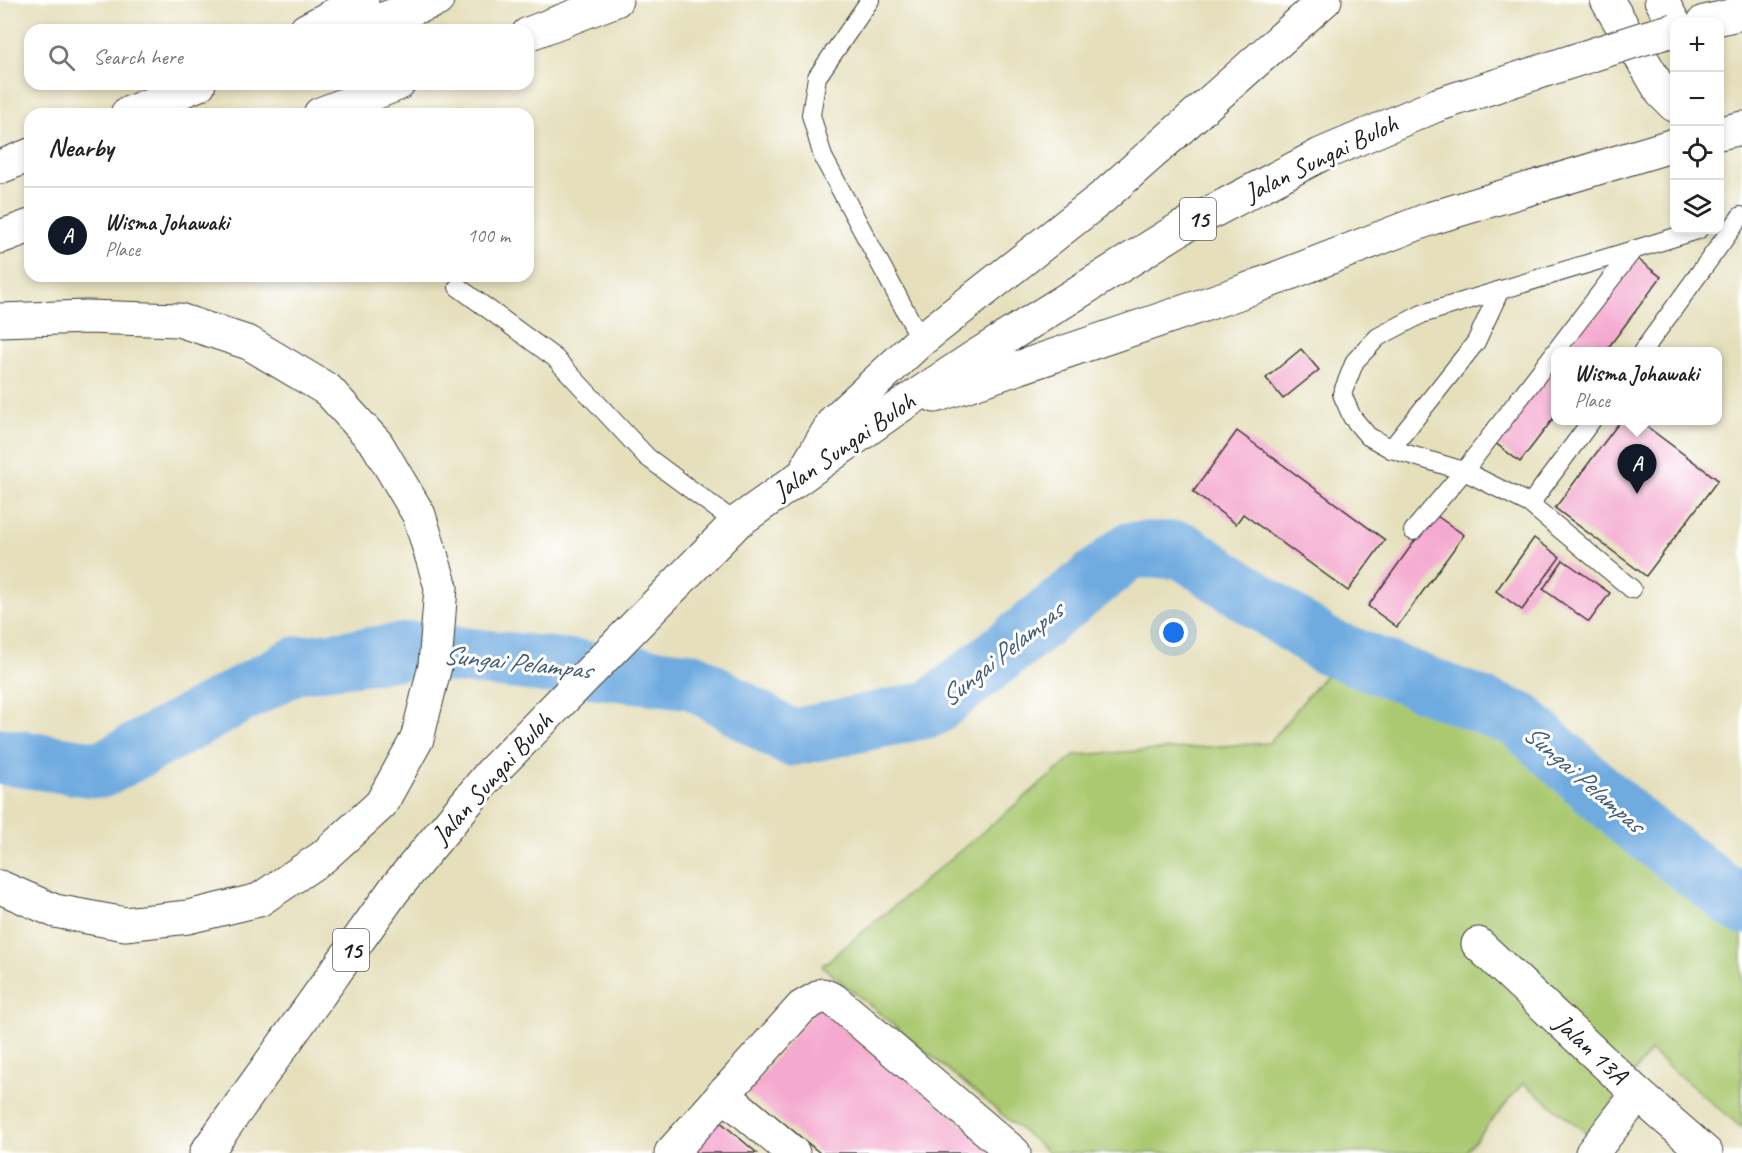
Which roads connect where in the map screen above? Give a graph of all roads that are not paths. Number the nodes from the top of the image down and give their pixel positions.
1 (363, 0) edge
2 (437, 0) edge
3 (616, 0) edge
4 (870, 0) edge
5 (1325, 0) edge
6 (1607, 0) edge
7 (1661, 0) edge
8 (1742, 12) edge
9 (1671, 18) edge
10 (1719, 18) edge
11 (317, 24) edge
12 (368, 24) edge
13 (1670, 31) edge
14 (534, 32) edge
15 (185, 90) edge
16 (382, 90) edge
17 (1670, 101) edge
18 (141, 108) edge
19 (336, 108) edge
20 (1742, 128) edge
21 (1724, 132) edge
22 (1670, 146) edge
23 (24, 157) edge
24 (0, 167) edge
25 (1742, 216) edge
26 (1724, 221) edge
27 (24, 228) edge
28 (1684, 234) edge
29 (0, 237) edge
30 (1633, 249) junction
31 (458, 287) dead end
32 (1500, 290) junction
33 (0, 320) edge
34 (921, 340) junction
35 (1558, 347) edge
36 (1645, 347) edge
37 (1551, 357) edge
38 (893, 411) junction
39 (1588, 425) edge
40 (1391, 449) junction
41 (1464, 471) junction
42 (803, 474) junction
43 (1530, 504) junction
44 (736, 523) junction
45 (1413, 531) dead end
46 (1632, 589) dead end
47 (0, 887) edge
48 (1478, 944) dead end
49 (723, 1094) junction
50 (1638, 1094) junction
51 (212, 1146) edge
52 (671, 1153) edge
53 (793, 1153) edge
54 (1014, 1153) edge
55 (1592, 1153) edge
56 (1706, 1153) edge

1 - 11 main road
2 - 12 main road
3 - 14 main road
4 - 34 lane
5 - 34 main road
6 - 17 main road
7 - 9 main road
8 - 10 main road
13 - 38 main road, Jalan Sungai Buloh / 15, bridge
15 - 18 main road
16 - 19 main road
20 - 21 main road
22 - 38 main road
23 - 24 main road
25 - 26 lane
25 - 36 lane
27 - 29 main road
28 - 30 lane
30 - 32 lane
30 - 35 lane
31 - 44 lane
32 - 40 lane
32 - 40 lane
33 - 47 main road
34 - 42 main road
37 - 41 lane
38 - 42 main road, Jalan Sungai Buloh / 15
39 - 43 lane
40 - 41 lane
41 - 43 lane
41 - 45 lane
42 - 44 main road, Jalan Sungai Buloh / 15
43 - 46 lane
44 - 51 main road, Jalan Sungai Buloh / 15
48 - 50 main road, Jalan 13A
49 - 52 main road
49 - 53 main road
49 - 54 main road
50 - 55 main road
50 - 56 main road, Jalan 13A

